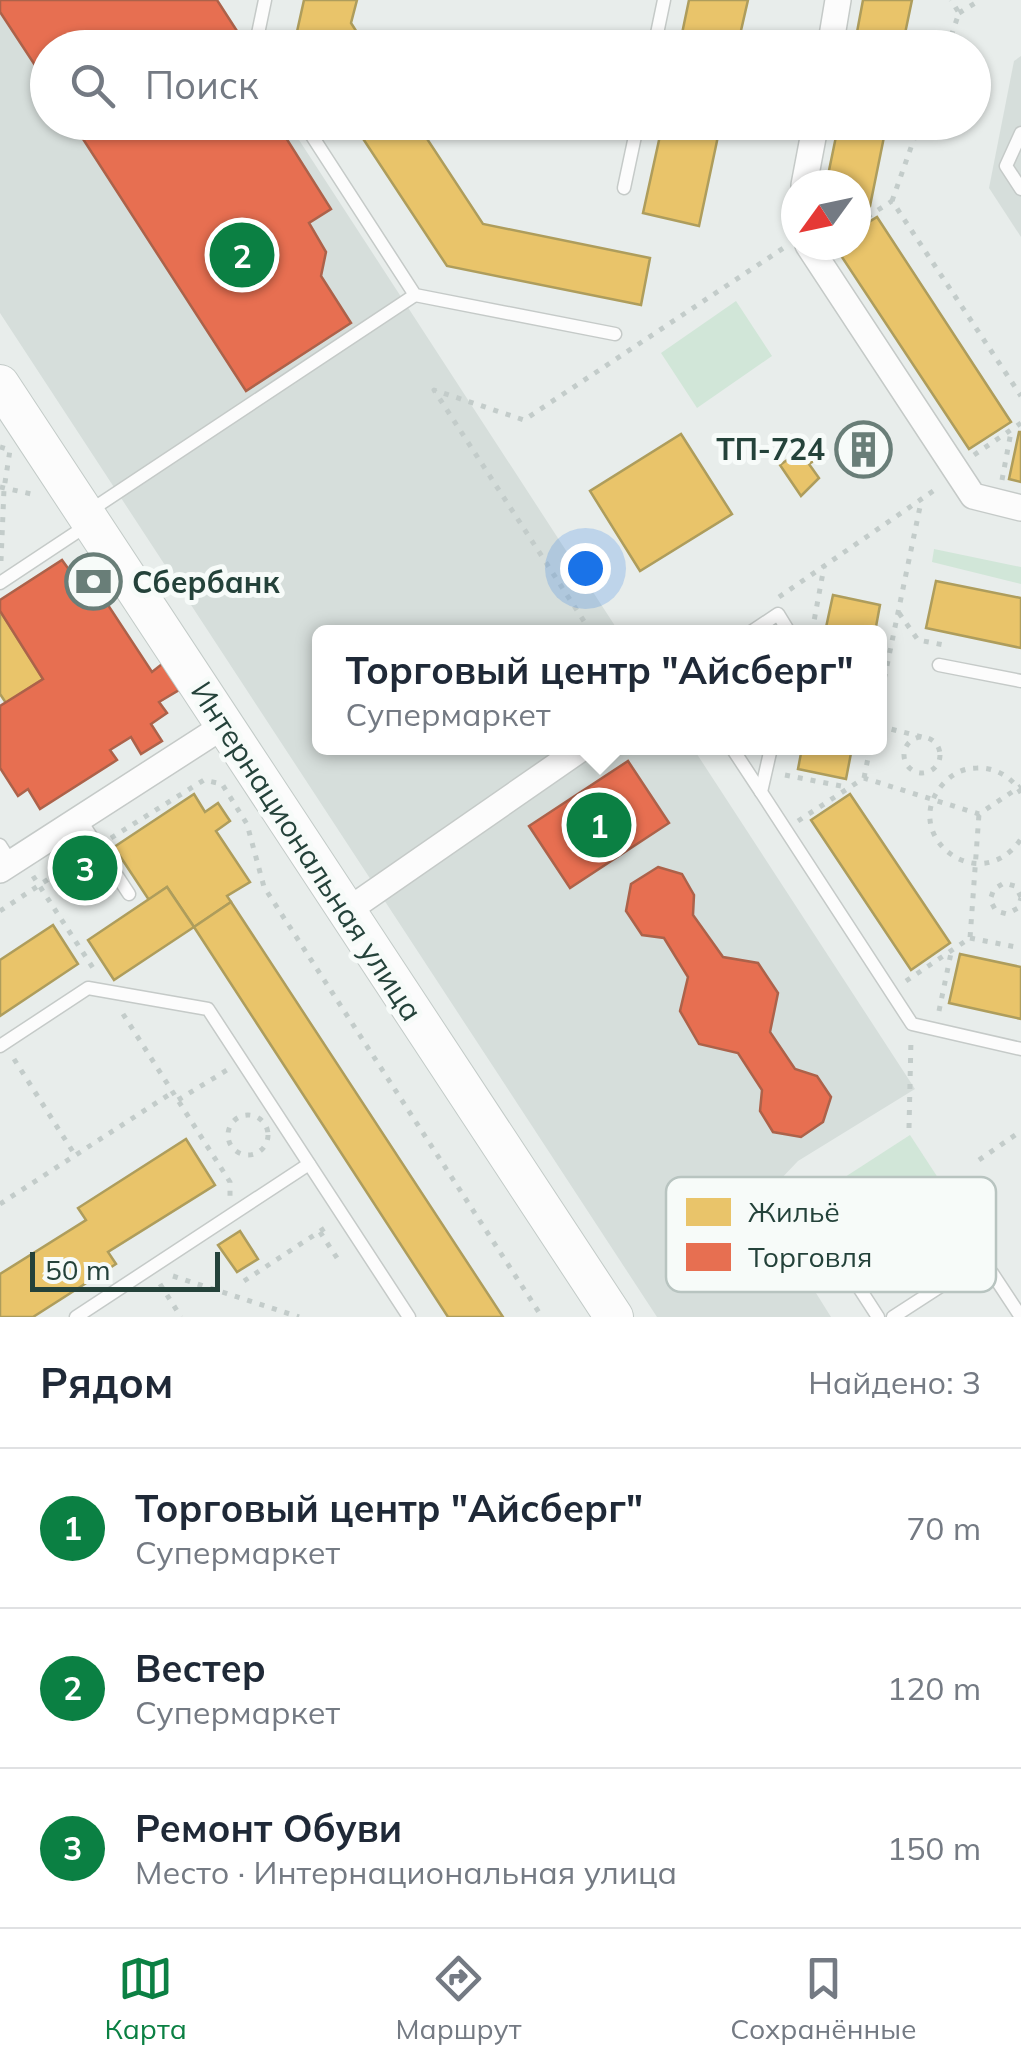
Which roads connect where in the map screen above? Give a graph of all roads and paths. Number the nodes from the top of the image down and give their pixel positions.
1 (265, 0) edge
2 (664, 0) edge
3 (838, 0) edge
4 (951, 0) edge
5 (980, 0) edge
6 (960, 14) junction
7 (259, 30) edge
8 (658, 30) edge
9 (833, 30) edge
10 (954, 30) edge
11 (1021, 133) edge
12 (315, 140) edge
13 (634, 140) edge
14 (813, 140) edge
15 (914, 140) edge
16 (807, 170) edge
17 (624, 188) dead end
18 (1021, 189) edge
19 (892, 201) junction
20 (871, 215) edge
21 (781, 250) edge
22 (818, 260) edge
23 (415, 295) junction
24 (615, 334) dead end
25 (0, 384) edge
26 (1021, 396) edge
27 (1012, 430) dead end
28 (10, 450) dead end
29 (958, 474) junction
30 (2, 488) edge
31 (1000, 491) dead end
32 (40, 496) dead end
33 (922, 500) junction
34 (1021, 508) edge
35 (88, 518) junction
36 (824, 566) junction
37 (0, 579) edge
38 (776, 599) dead end
39 (898, 612) junction
40 (586, 625) edge
41 (761, 625) edge
42 (785, 625) edge
43 (813, 625) edge
44 (952, 646) dead end
45 (939, 664) dead end
46 (887, 665) edge
47 (1021, 681) edge
48 (225, 725) junction
49 (887, 728) edge
50 (925, 737) junction
51 (572, 755) edge
52 (737, 755) edge
53 (769, 755) edge
54 (869, 755) edge
55 (788, 762) dead end
56 (933, 770) junction
57 (785, 776) junction
58 (864, 778) junction
59 (222, 784) dead end
60 (942, 784) junction
61 (783, 786) dead end
62 (849, 788) junction
63 (1020, 789) edge
64 (761, 792) junction
65 (933, 802) junction
66 (789, 808) dead end
67 (979, 814) junction
68 (79, 818) junction
69 (1020, 845) edge
70 (8, 858) edge
71 (975, 864) junction
72 (129, 894) dead end
73 (973, 894) junction
74 (990, 896) junction
75 (1021, 898) edge
76 (347, 911) junction
77 (970, 938) junction
78 (1021, 948) edge
79 (952, 950) junction
80 (904, 983) dead end
81 (108, 992) junction
82 (938, 1012) dead end
83 (912, 1024) junction
84 (2, 1045) edge
85 (1021, 1049) edge
86 (242, 1060) junction
87 (173, 1092) junction
88 (178, 1100) junction
89 (909, 1128) dead end
90 (1021, 1131) edge
91 (262, 1150) joint
92 (76, 1155) junction
93 (978, 1160) dead end
94 (309, 1164) junction
95 (0, 1204) edge
96 (229, 1217) junction
97 (344, 1217) junction
98 (320, 1232) junction
99 (339, 1261) dead end
100 (150, 1268) junction
101 (996, 1279) edge
102 (244, 1282) dead end
103 (862, 1292) edge
104 (930, 1292) edge
105 (76, 1317) edge
106 (181, 1317) edge
107 (299, 1317) edge
108 (409, 1317) edge
109 (542, 1317) edge
110 (614, 1317) edge
111 (878, 1317) edge
112 (892, 1317) edge
113 (1021, 1317) edge

1 - 7 lane
2 - 8 lane
3 - 9 street
4 - 6 path
5 - 6 path
6 - 10 path
11 - 18 lane
12 - 23 lane
13 - 17 lane
14 - 16 street
15 - 19 path
19 - 20 path
19 - 26 path
21 - 40 path
22 - 29 street
23 - 24 lane
23 - 35 lane
25 - 35 main road, Интернациональная улица
27 - 31 path
28 - 30 path
29 - 33 path
29 - 34 street
30 - 32 path
30 - 37 path
33 - 36 path
33 - 39 path
35 - 37 lane
35 - 48 main road, Интернациональная улица
36 - 38 path
36 - 43 path
39 - 44 path
39 - 46 path
41 - 42 lane
45 - 47 lane
48 - 68 street
48 - 76 main road, Интернациональная улица
49 - 50 path
50 - 56 path
50 - 56 path
51 - 76 street
52 - 64 lane
53 - 64 lane
54 - 58 path
55 - 57 path
56 - 60 path
57 - 61 path
57 - 62 path
58 - 62 path
58 - 65 path
59 - 109 path
60 - 63 path
60 - 65 path
62 - 66 path
63 - 67 path
64 - 83 lane
65 - 67 path
65 - 71 path
67 - 71 path
68 - 70 street
68 - 72 lane
69 - 71 path
70 - 81 path
71 - 73 path
73 - 74 path
73 - 77 path
74 - 75 path
74 - 75 path
76 - 110 main road, Интернациональная улица
77 - 78 path
77 - 79 path
79 - 80 path
79 - 82 path
81 - 84 lane
81 - 86 lane
81 - 87 path
83 - 85 lane
83 - 89 path
84 - 92 path
86 - 88 path
86 - 94 lane
87 - 88 path
87 - 92 path
88 - 96 path
90 - 93 path
91 - 91 path
92 - 95 path
94 - 96 lane
94 - 97 lane
96 - 100 lane
97 - 98 path
97 - 108 lane
98 - 99 path
98 - 102 path
100 - 105 lane
100 - 106 path
100 - 107 path
101 - 113 lane
103 - 111 lane
104 - 112 lane

